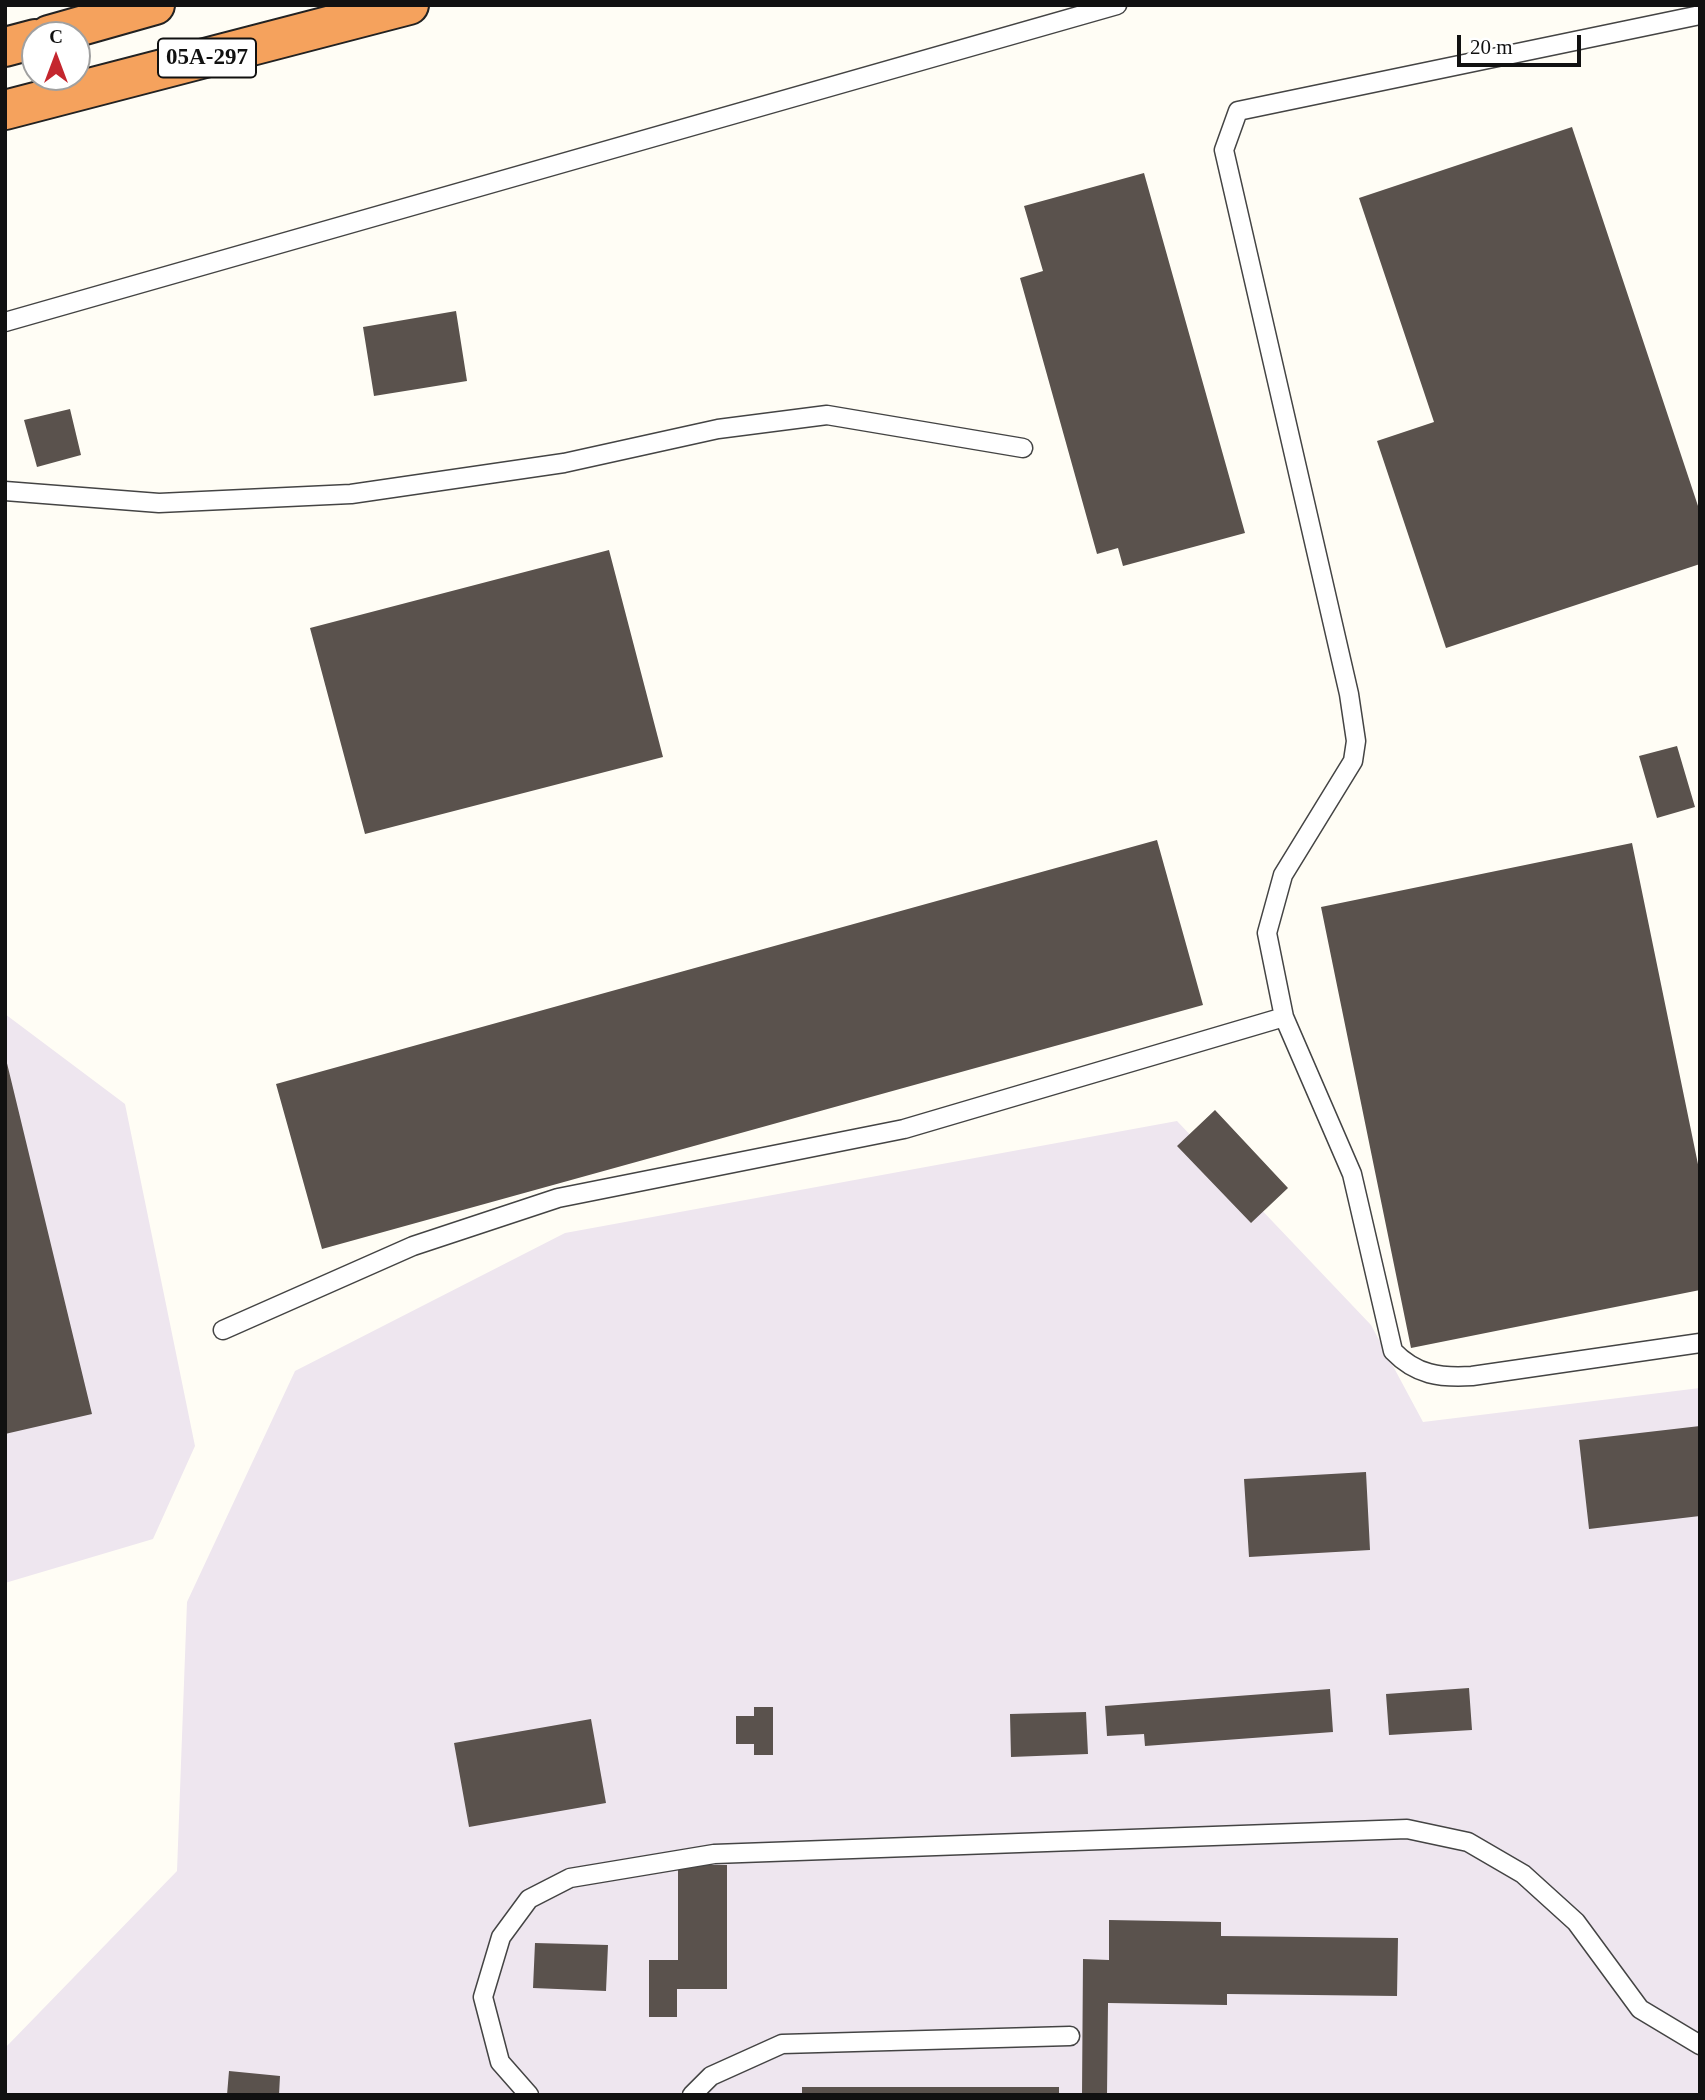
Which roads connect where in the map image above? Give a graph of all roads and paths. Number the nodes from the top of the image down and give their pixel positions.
1 (155, 5) edge
2 (409, 5) edge
3 (1117, 5) edge
4 (1699, 17) edge
5 (91, 23) edge
6 (5, 110) edge
7 (5, 322) edge
8 (1023, 449) dead end
9 (5, 491) edge
10 (1284, 1017) junction
11 (223, 1330) dead end
12 (1700, 1343) edge
13 (1070, 2036) dead end
14 (1700, 2045) edge
15 (529, 2095) edge
16 (692, 2095) edge

1 - 5 highway, 05А-297
2 - 6 highway, 05А-297
3 - 7 lane
4 - 10 lane
8 - 9 lane
10 - 11 lane
10 - 12 lane
13 - 16 lane
14 - 15 lane

